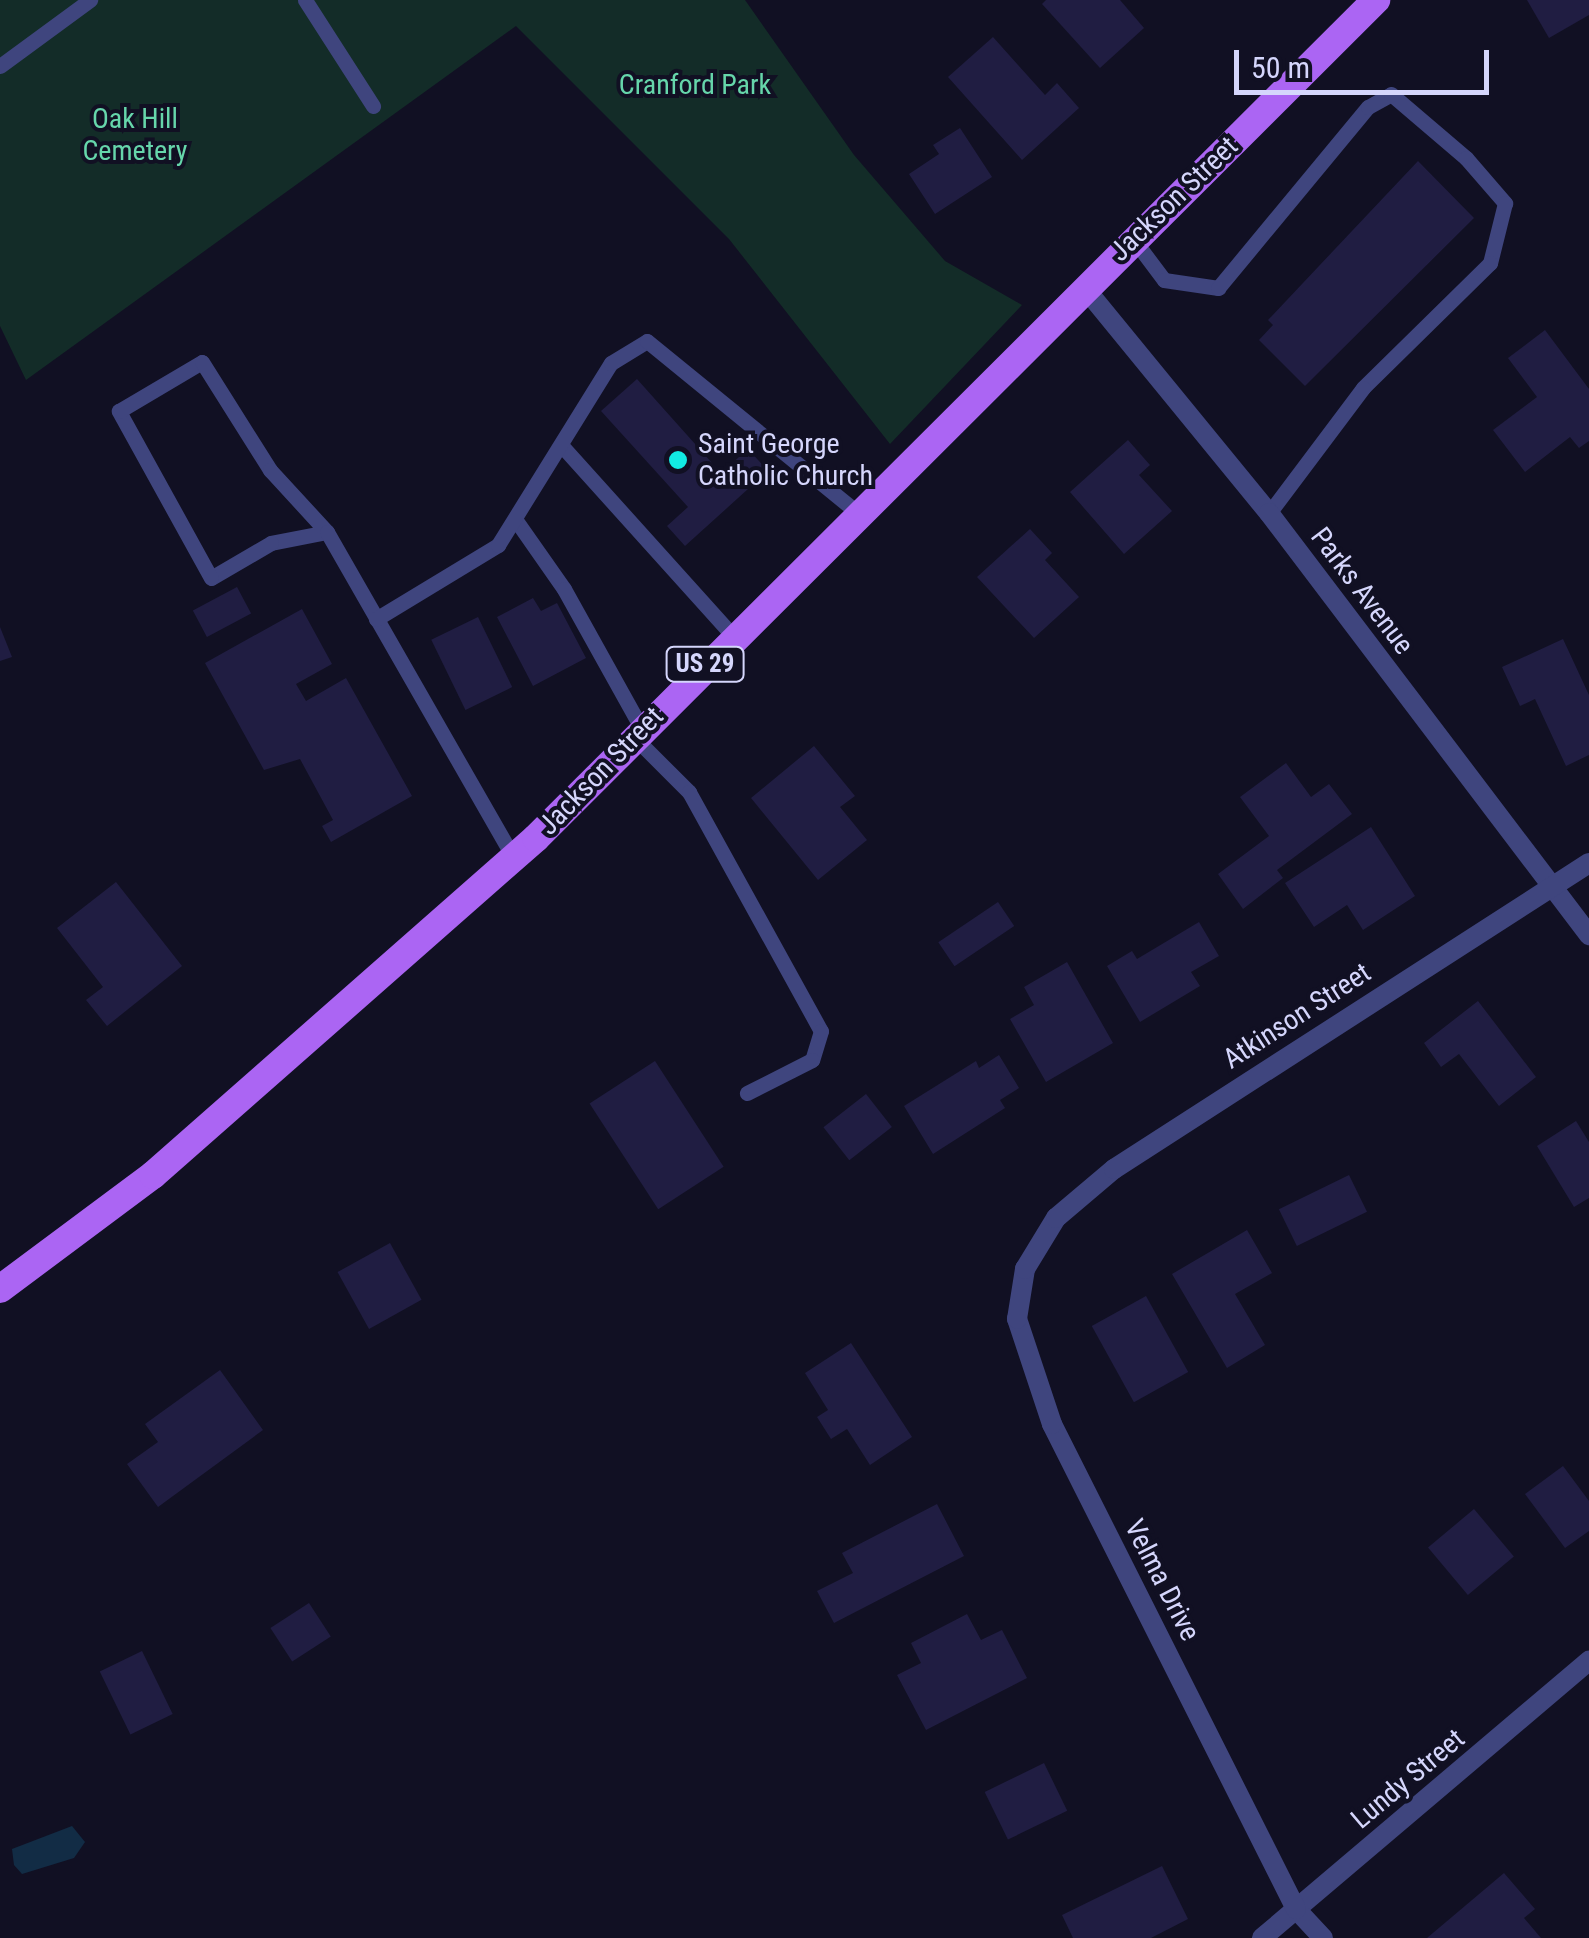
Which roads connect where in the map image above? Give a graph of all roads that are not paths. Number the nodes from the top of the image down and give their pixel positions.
1 (90, 0) edge
2 (305, 0) edge
3 (1376, 0) edge
4 (0, 66) edge
5 (373, 106) dead end
6 (1134, 240) junction
7 (1084, 286) junction
8 (562, 446) junction
9 (1268, 513) junction
10 (860, 514) junction
11 (515, 518) junction
12 (327, 532) junction
13 (376, 619) junction
14 (733, 636) junction
15 (638, 733) junction
16 (514, 858) junction
17 (1589, 864) edge
18 (1549, 884) junction
19 (1589, 935) edge
20 (747, 1093) dead end
21 (1048, 1232) joint
22 (0, 1289) edge
23 (1589, 1661) edge
24 (1296, 1909) junction
25 (1262, 1938) edge
26 (1323, 1938) edge

1 - 4 lane
2 - 5 lane
3 - 6 main road, Jackson Street / US 29
6 - 7 main road, Jackson Street / US 29
6 - 9 lane
7 - 9 street, Parks Avenue
7 - 10 main road, Jackson Street / US 29
8 - 10 lane
8 - 11 lane
8 - 14 lane
9 - 18 street, Parks Avenue
10 - 14 main road, Jackson Street / US 29
11 - 13 lane
11 - 15 lane
12 - 12 lane
12 - 13 lane
13 - 16 lane
14 - 15 main road, Jackson Street / US 29
15 - 16 main road, Jackson Street / US 29
15 - 20 lane
16 - 22 main road, Jackson Street / US 29
17 - 18 street, Atkinson Street
18 - 19 street, Parks Avenue
18 - 21 street, Atkinson Street
21 - 24 street, Velma Drive
23 - 24 street, Lundy Street
24 - 25 street, Lundy Street
24 - 26 street, Velma Drive

